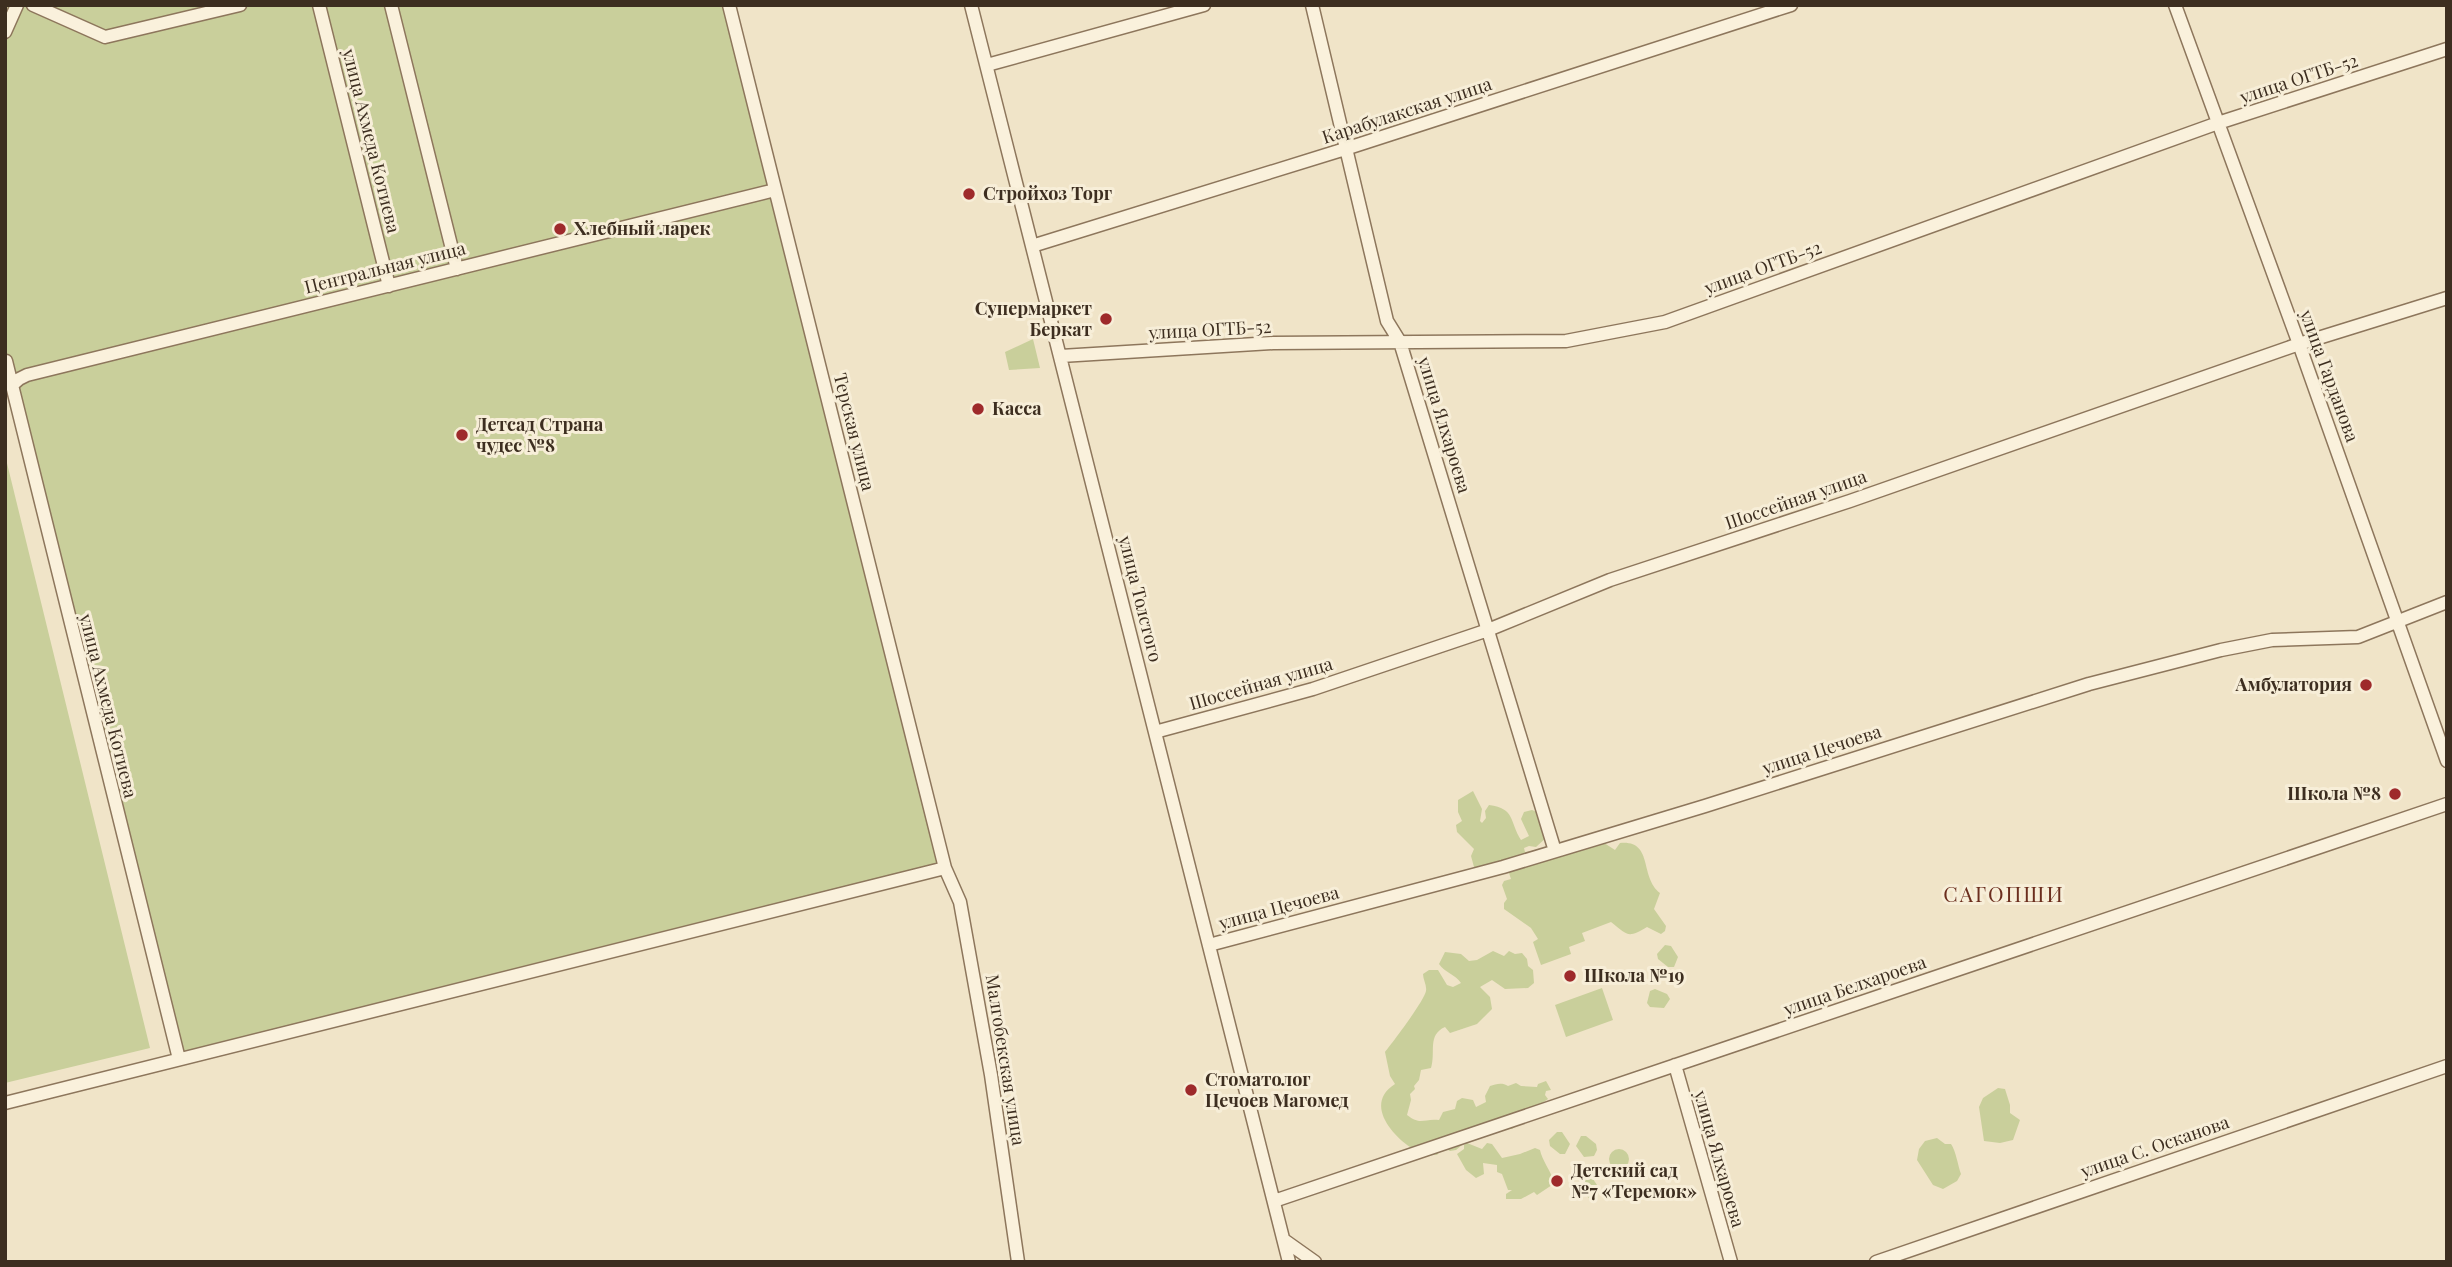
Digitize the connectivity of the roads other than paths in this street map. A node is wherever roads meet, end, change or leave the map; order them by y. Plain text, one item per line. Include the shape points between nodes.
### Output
1 (17, 5) edge
2 (33, 5) edge
3 (240, 5) edge
4 (391, 5) edge
5 (729, 5) edge
6 (971, 5) edge
7 (1203, 5) edge
8 (1312, 5) edge
9 (1791, 5) edge
10 (2175, 5) edge
11 (323, 6) edge
12 (5, 32) edge
13 (2447, 49) edge
14 (987, 65) junction
15 (2218, 124) junction
16 (1345, 149) junction
17 (775, 190) junction
18 (1032, 246) junction
19 (457, 269) junction
20 (388, 286) junction
21 (2447, 298) edge
22 (1401, 342) junction
23 (2299, 344) junction
24 (1061, 356) junction
25 (5, 361) edge
26 (32, 374) junction
27 (12, 386) junction
28 (2447, 602) edge
29 (2398, 623) junction
30 (1488, 630) junction
31 (1155, 732) junction
32 (2447, 761) edge
33 (2447, 804) edge
34 (1555, 852) junction
35 (945, 868) junction
36 (1209, 945) junction
37 (179, 1059) junction
38 (1675, 1065) junction
39 (2447, 1066) edge
40 (5, 1102) edge
41 (1274, 1201) junction
42 (1284, 1240) junction
43 (1018, 1262) edge
44 (1289, 1262) edge
45 (1315, 1262) edge
46 (1731, 1262) edge
47 (1875, 1262) edge

1 - 12 street
2 - 3 street via 105,37
4 - 19 street
5 - 17 street, Терская улица
6 - 14 street, улица Толстого
7 - 14 street
8 - 16 street, улица Ялхароева
9 - 16 street, Карабулакская улица
10 - 15 street, улица Гарданова
11 - 20 street, улица Ахмеда Котиева
13 - 15 street, улица ОГТБ-52
14 - 18 street, улица Толстого
15 - 22 street, улица ОГТБ-52 via 1665,322 1566,341
15 - 23 street, улица Гарданова
16 - 18 street, Карабулакская улица
16 - 22 street, улица Ялхароева via 1387,321
17 - 19 street, Центральная улица
17 - 35 street, Терская улица
18 - 24 street, улица Толстого
19 - 20 street, Центральная улица
20 - 26 street, Центральная улица
21 - 23 street, Шоссейная улица
22 - 24 street, улица ОГТБ-52 via 1273,343
22 - 30 street, улица Ялхароева
23 - 29 street, улица Гарданова
23 - 30 street, Шоссейная улица via 1610,580
24 - 31 street, улица Толстого
25 - 26 street
25 - 27 street, улица Ахмеда Котиева
26 - 27 street, Центральная улица
27 - 37 street, улица Ахмеда Котиева
28 - 29 street, улица Цечоева
29 - 32 street, улица Гарданова
29 - 34 street, улица Цечоева via 2358,637 2272,640 2089,684
30 - 31 street, Шоссейная улица via 1313,689
30 - 34 street, улица Ялхароева
31 - 36 street, улица Толстого
33 - 38 street, улица Белхароева
34 - 36 street, улица Цечоева
35 - 37 street
35 - 43 street, Малгобекская улица via 960,902
36 - 41 street, улица Толстого
37 - 40 street
38 - 41 street, улица Белхароева
38 - 46 street, улица Ялхароева
39 - 47 street, улица С. Осканова
41 - 42 street
41 - 44 street
42 - 44 street
42 - 45 street

